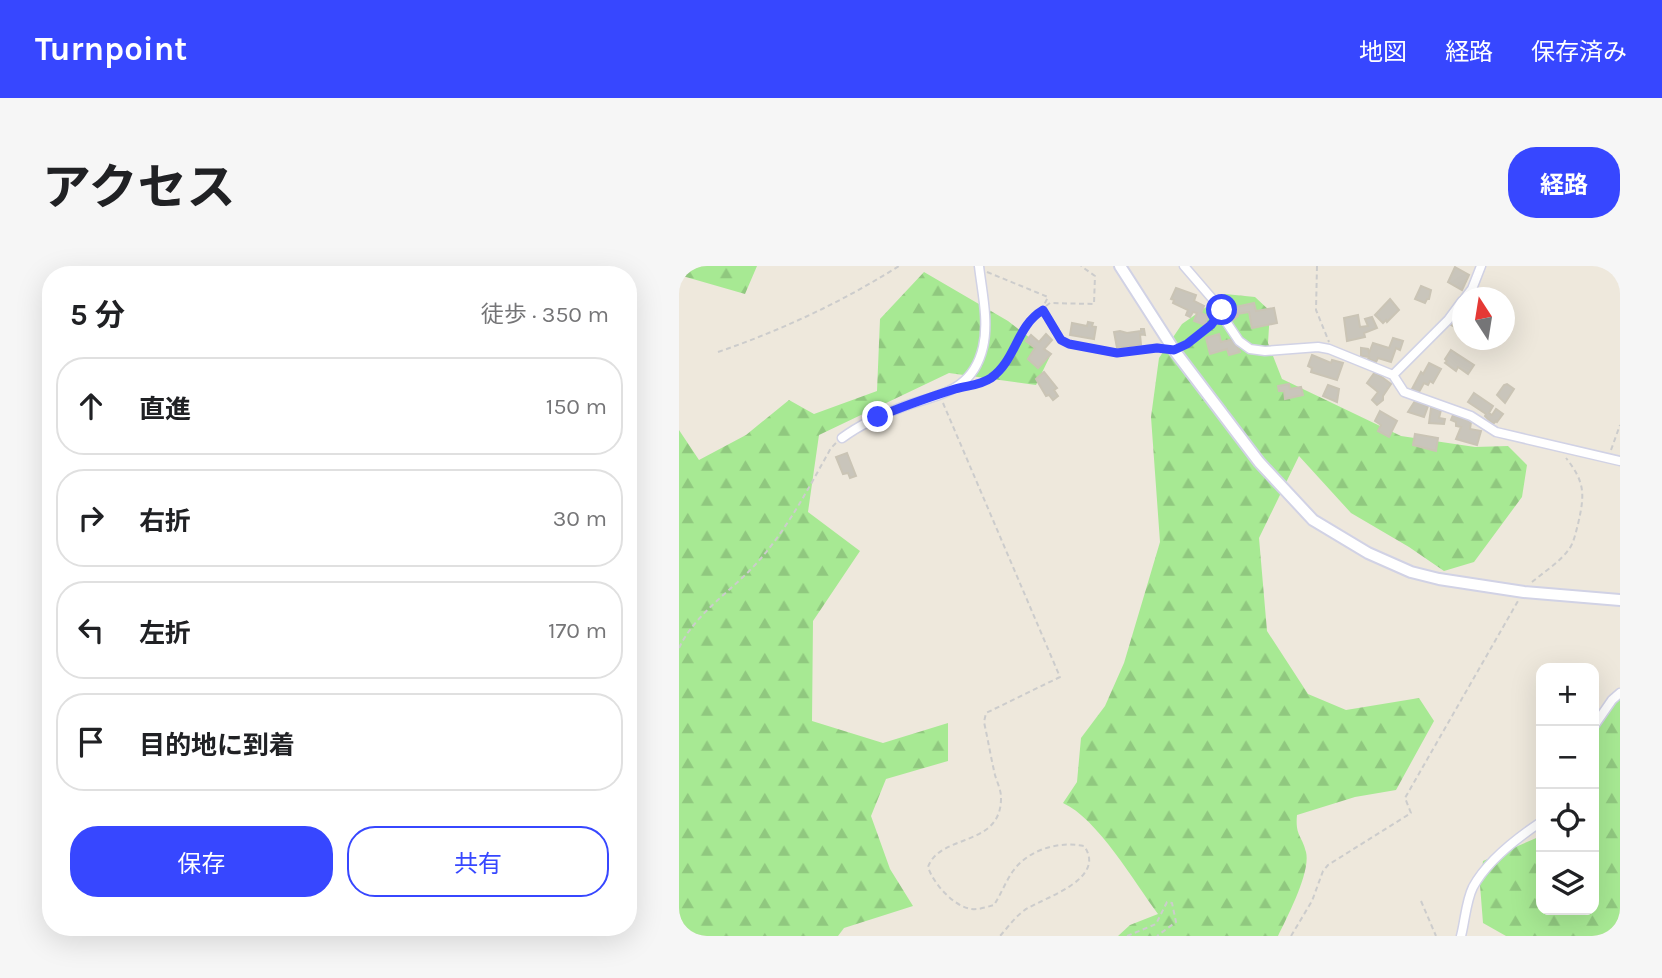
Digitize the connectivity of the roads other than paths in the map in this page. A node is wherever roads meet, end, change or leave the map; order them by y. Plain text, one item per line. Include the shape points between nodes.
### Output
1 (1120, 266) edge
2 (1184, 266) edge
3 (1481, 266) edge
4 (979, 267) edge
5 (1473, 287) edge
6 (1043, 310) road end
7 (1222, 310) junction
8 (1452, 315) edge
9 (1174, 350) junction
10 (1393, 375) junction
11 (842, 438) road end
12 (1620, 461) edge
13 (1620, 600) edge
14 (1620, 692) edge
15 (1599, 719) edge
16 (1536, 825) edge
17 (1461, 936) edge

1 - 9 street
2 - 7 street
3 - 5 street
4 - 11 street via 985,313 983,348 977,363 955,389 878,417
6 - 9 lane via 1061,340 1069,344 1117,353
7 - 9 lane via 1211,325
7 - 10 street via 1239,341 1251,349 1329,349
8 - 10 street
9 - 13 street via 1259,462 1313,520 1368,553 1439,579
10 - 12 street via 1404,392 1471,416 1496,432
14 - 15 street
16 - 17 street via 1488,867 1473,888

